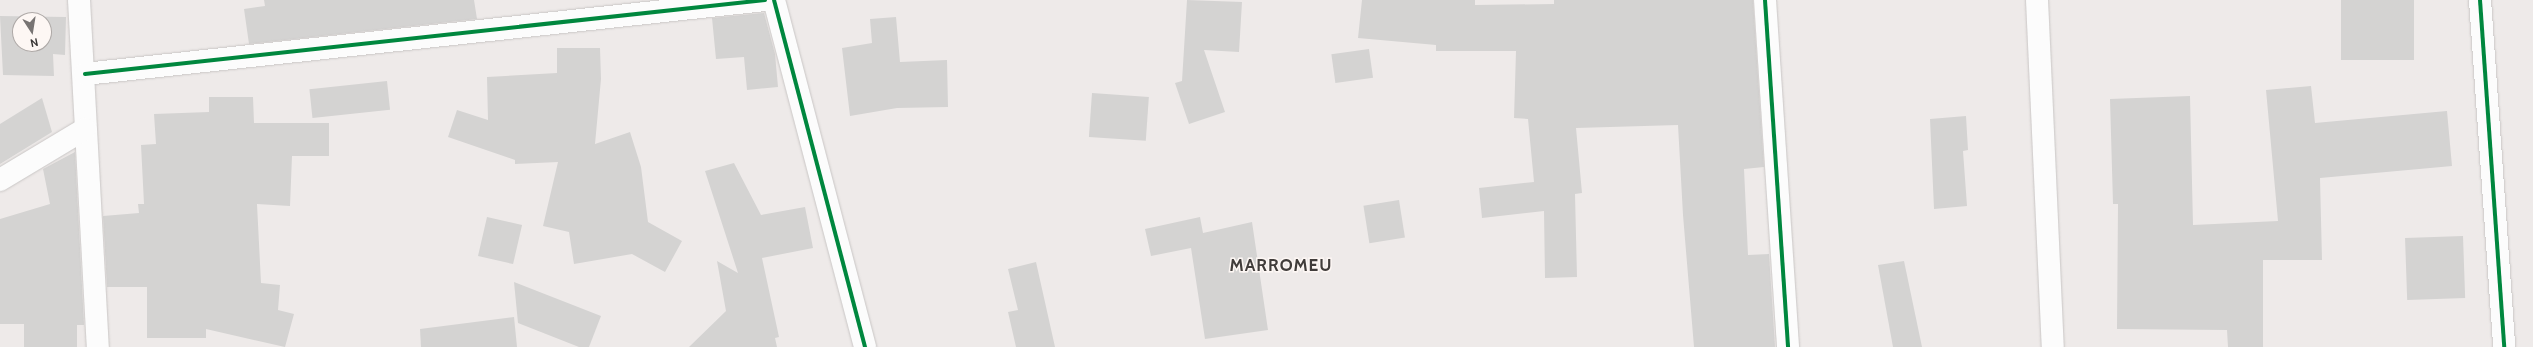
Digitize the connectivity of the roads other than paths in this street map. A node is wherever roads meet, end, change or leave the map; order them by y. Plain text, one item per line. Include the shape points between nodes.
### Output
1 (79, 0) edge
2 (765, 0) edge
3 (774, 0) edge
4 (1765, 0) edge
5 (2037, 0) edge
6 (2480, 0) edge
7 (85, 74) junction
8 (85, 129) junction
9 (0, 180) edge
10 (98, 347) edge
11 (865, 347) edge
12 (1788, 347) edge
13 (2053, 347) edge
14 (2504, 347) edge

1 - 7 street
2 - 7 street
3 - 11 street
4 - 12 street
5 - 13 street
6 - 14 street
7 - 8 street
8 - 9 street
8 - 10 street

